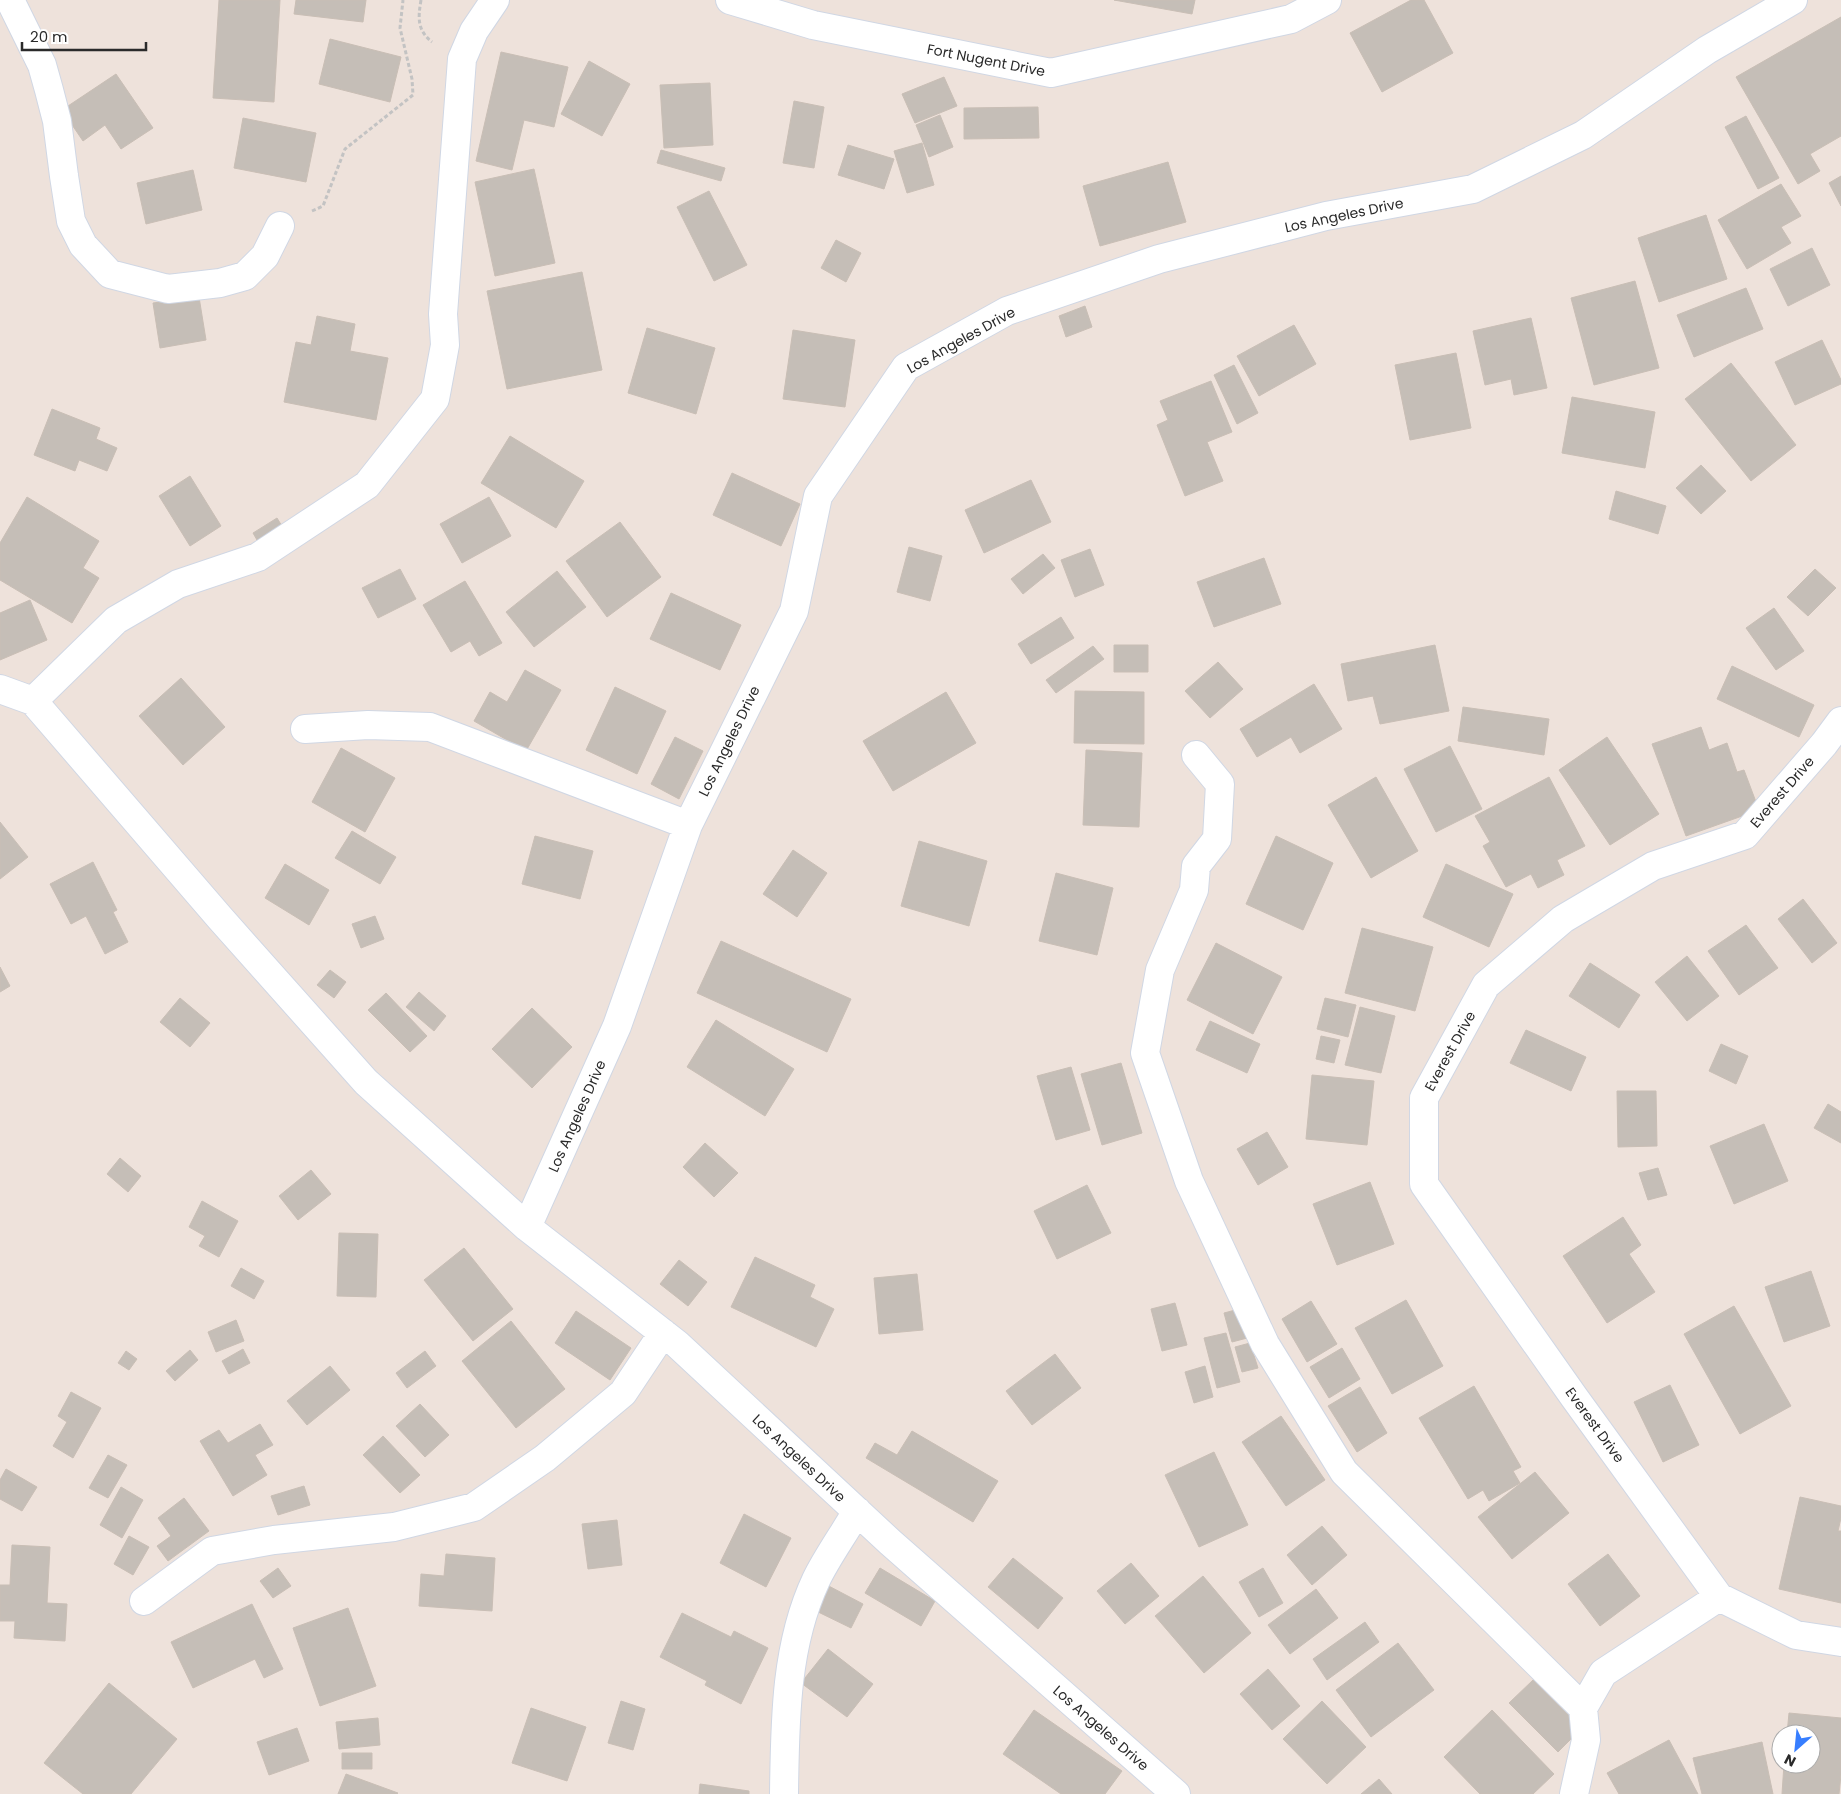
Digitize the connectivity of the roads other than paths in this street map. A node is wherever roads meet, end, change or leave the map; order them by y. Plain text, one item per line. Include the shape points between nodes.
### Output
1 (10, 0) edge
2 (495, 0) edge
3 (730, 0) edge
4 (1327, 0) edge
5 (1793, 0) edge
6 (280, 226) road end
7 (0, 689) edge
8 (33, 701) junction
9 (1841, 721) edge
10 (305, 729) dead end
11 (1196, 755) dead end
12 (688, 825) junction
13 (527, 1227) junction
14 (663, 1333) junction
15 (857, 1511) junction
16 (1719, 1597) junction
17 (144, 1601) dead end
18 (1841, 1642) edge
19 (1583, 1708) junction
20 (784, 1794) edge
21 (1176, 1794) edge
22 (1574, 1794) edge

1 - 6 street via 42,65 49,90 57,121 71,221 83,245 110,274 168,290 245,276 265,256
2 - 8 street via 474,31 462,59 444,314 445,345 436,399 367,485 258,557 178,584 116,620
3 - 4 street, Fort Nugent Drive via 813,25 1051,73 1291,19
5 - 12 street, Los Angeles Drive via 1707,50 1584,135 1473,190 1326,216 1160,258 1007,311 906,367 818,496 794,611
7 - 8 street
8 - 13 street via 366,1082
9 - 16 street, Everest Drive via 1745,835 1653,866 1563,919 1486,985 1424,1098 1424,1184
10 - 12 street via 368,725 430,727
11 - 19 street via 1220,784 1217,839 1196,866 1194,890 1160,970 1145,1054 1190,1181 1266,1344 1344,1472
12 - 13 street, Los Angeles Drive via 617,1026
13 - 14 street, Los Angeles Drive
14 - 15 street, Los Angeles Drive
14 - 17 street via 623,1393 545,1458 474,1507 394,1527 274,1540 212,1551
15 - 20 street via 816,1580 800,1623 790,1668
15 - 21 street, Los Angeles Drive
16 - 18 street via 1796,1635
16 - 19 street via 1603,1673
19 - 22 street via 1586,1740

